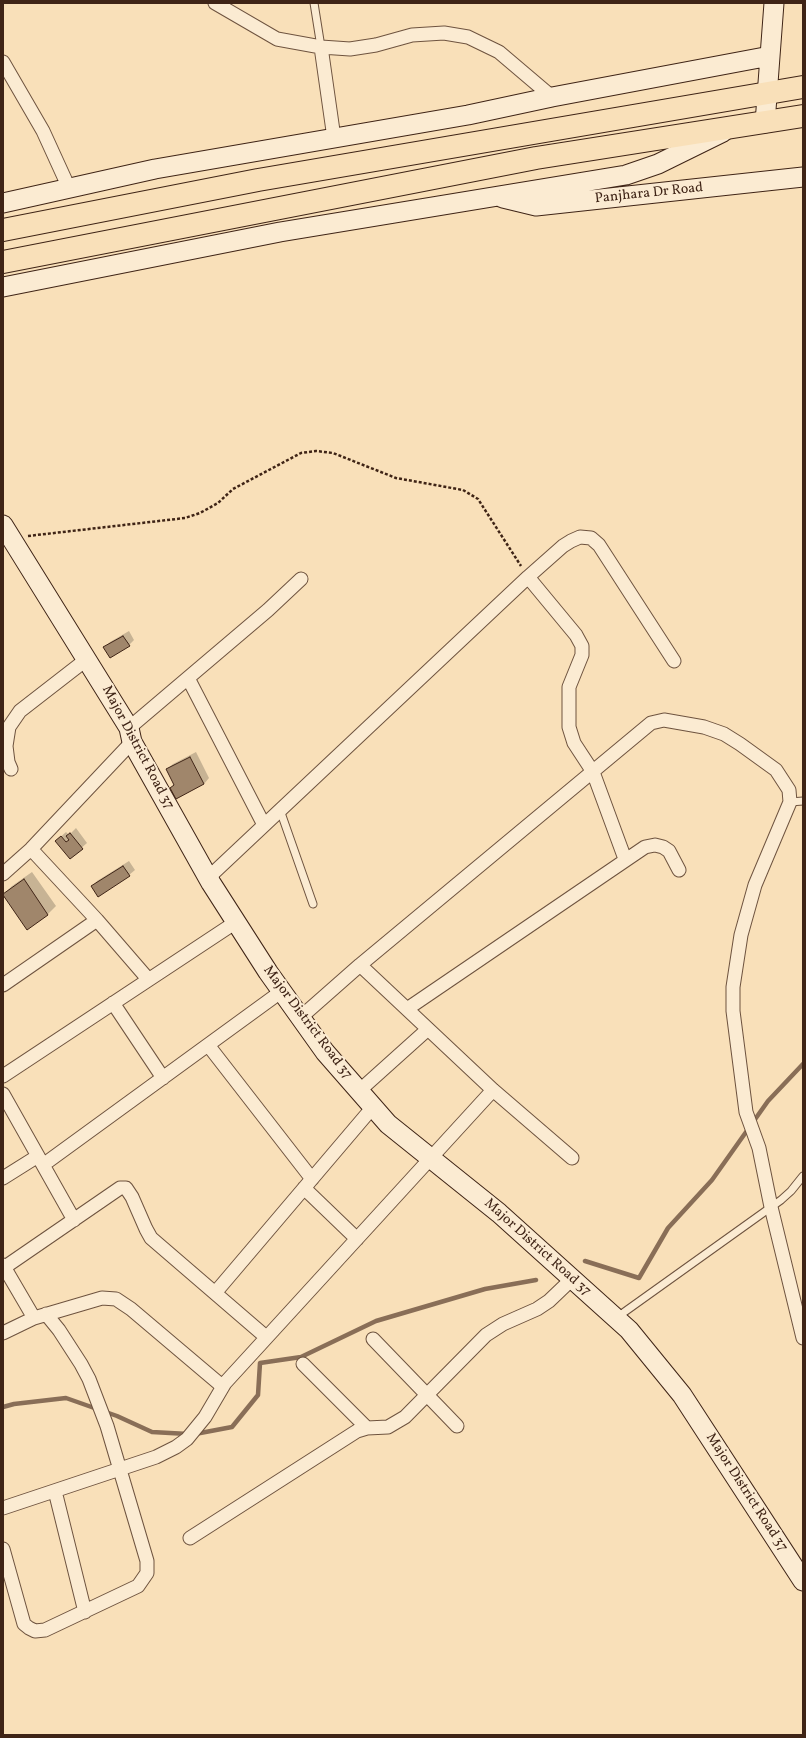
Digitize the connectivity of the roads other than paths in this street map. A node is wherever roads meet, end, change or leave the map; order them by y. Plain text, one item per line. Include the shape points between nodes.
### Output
1 (214, 3) edge
2 (314, 3) edge
3 (774, 3) edge
4 (321, 47) junction
5 (770, 56) junction
6 (3, 62) edge
7 (803, 86) edge
8 (767, 92) junction
9 (552, 97) junction
10 (803, 116) edge
11 (765, 123) junction
12 (731, 128) junction
13 (334, 138) junction
14 (803, 177) edge
15 (69, 188) junction
16 (496, 196) junction
17 (3, 203) edge
18 (3, 230) edge
19 (3, 262) edge
20 (3, 287) edge
21 (8, 531) edge
22 (528, 576) junction
23 (301, 579) dead end
24 (87, 659) junction
25 (674, 661) dead end
26 (188, 678) junction
27 (131, 735) junction
28 (11, 769) dead end
29 (593, 772) junction
30 (803, 801) edge
31 (790, 802) junction
32 (280, 810) junction
33 (264, 825) junction
34 (31, 849) junction
35 (625, 859) junction
36 (679, 870) dead end
37 (3, 874) edge
38 (208, 878) junction
39 (313, 904) dead end
40 (97, 920) junction
41 (236, 922) junction
42 (360, 965) junction
43 (148, 979) junction
44 (3, 985) edge
45 (282, 991) junction
46 (113, 1003) junction
47 (407, 1009) junction
48 (300, 1017) junction
49 (428, 1029) junction
50 (208, 1045) junction
51 (3, 1076) edge
52 (162, 1078) junction
53 (493, 1090) junction
54 (359, 1091) junction
55 (3, 1094) edge
56 (373, 1107) junction
57 (430, 1158) junction
58 (572, 1158) dead end
59 (41, 1160) junction
60 (803, 1176) edge
61 (3, 1178) edge
62 (308, 1184) junction
63 (771, 1207) junction
64 (74, 1220) junction
65 (357, 1239) junction
66 (4, 1266) edge
67 (572, 1279) junction
68 (215, 1293) junction
69 (40, 1316) junction
70 (616, 1318) junction
71 (3, 1333) edge
72 (266, 1337) junction
73 (803, 1338) edge
74 (373, 1339) dead end
75 (303, 1364) dead end
76 (222, 1386) junction
77 (427, 1395) junction
78 (457, 1426) dead end
79 (368, 1428) junction
80 (120, 1469) junction
81 (55, 1491) junction
82 (3, 1508) edge
83 (190, 1538) dead end
84 (3, 1549) edge
85 (803, 1581) edge
86 (85, 1612) junction

1 - 4 street via 277,39
2 - 4 lane
3 - 5 street
4 - 9 street via 350,49 412,35 444,33 468,37 499,52
4 - 13 street
5 - 8 street
5 - 9 street
6 - 15 street via 42,131
7 - 8 highway
8 - 11 street
8 - 18 highway via 258,180
9 - 13 street
10 - 11 highway
11 - 12 highway
12 - 16 street via 658,164 626,175
12 - 19 highway via 536,158
13 - 15 street via 155,169
14 - 16 street, Panjhara Dr Road via 536,206
15 - 17 street
16 - 20 street via 280,232
21 - 24 street, Major District Road 37
22 - 25 street via 563,546 580,537 591,538 599,545
22 - 29 street via 582,646 582,655 569,687 569,727 574,743
22 - 32 street
23 - 26 street
24 - 27 street, Major District Road 37
24 - 28 street via 20,711 10,727 6,746
26 - 27 street
26 - 33 street
27 - 34 street
27 - 38 street, Major District Road 37
29 - 31 street via 651,724 664,720 704,727 724,734 740,744 776,770 789,790
29 - 35 street
29 - 42 street
30 - 31 lane
31 - 63 street via 755,885 741,935 732,987 743,1102 760,1148
32 - 33 street
32 - 39 lane
33 - 38 street
34 - 37 street
34 - 40 street
35 - 36 street via 645,847 654,845 669,850
35 - 47 street
38 - 41 street, Major District Road 37
40 - 43 street
40 - 44 street
41 - 43 street
41 - 45 street, Major District Road 37
42 - 47 street
42 - 48 street
43 - 46 street
45 - 48 street, Major District Road 37
45 - 50 street
46 - 51 street
46 - 52 street
47 - 49 street
48 - 54 street, Major District Road 37 via 325,1052
49 - 53 street
49 - 54 street
50 - 52 street
50 - 62 street
52 - 59 street
53 - 57 street
53 - 58 street
54 - 56 street, Major District Road 37
55 - 59 street
56 - 57 street, Major District Road 37 via 388,1124
56 - 62 street
57 - 65 street
57 - 67 street, Major District Road 37 via 499,1213
59 - 61 street
59 - 64 street
60 - 63 lane via 791,1191
62 - 65 street
62 - 68 street
63 - 70 lane
63 - 73 street
64 - 66 street
64 - 68 street via 120,1188 126,1188 148,1234
65 - 72 street
66 - 69 street
67 - 70 street, Major District Road 37
67 - 77 street via 537,1309 503,1324 486,1335
68 - 72 street
69 - 71 street
69 - 76 street via 102,1298 116,1299
69 - 80 street via 59,1330 89,1380
70 - 85 street, Major District Road 37 via 629,1330 682,1395
72 - 76 street
74 - 77 street
75 - 79 street
76 - 80 street via 205,1417 187,1439 156,1457
77 - 78 street
77 - 79 street via 405,1418 388,1427
79 - 83 street via 357,1431
80 - 81 street
80 - 86 street via 147,1562 147,1573 138,1586
81 - 82 street
81 - 86 street
84 - 86 street via 24,1624 29,1628 35,1631 45,1630

